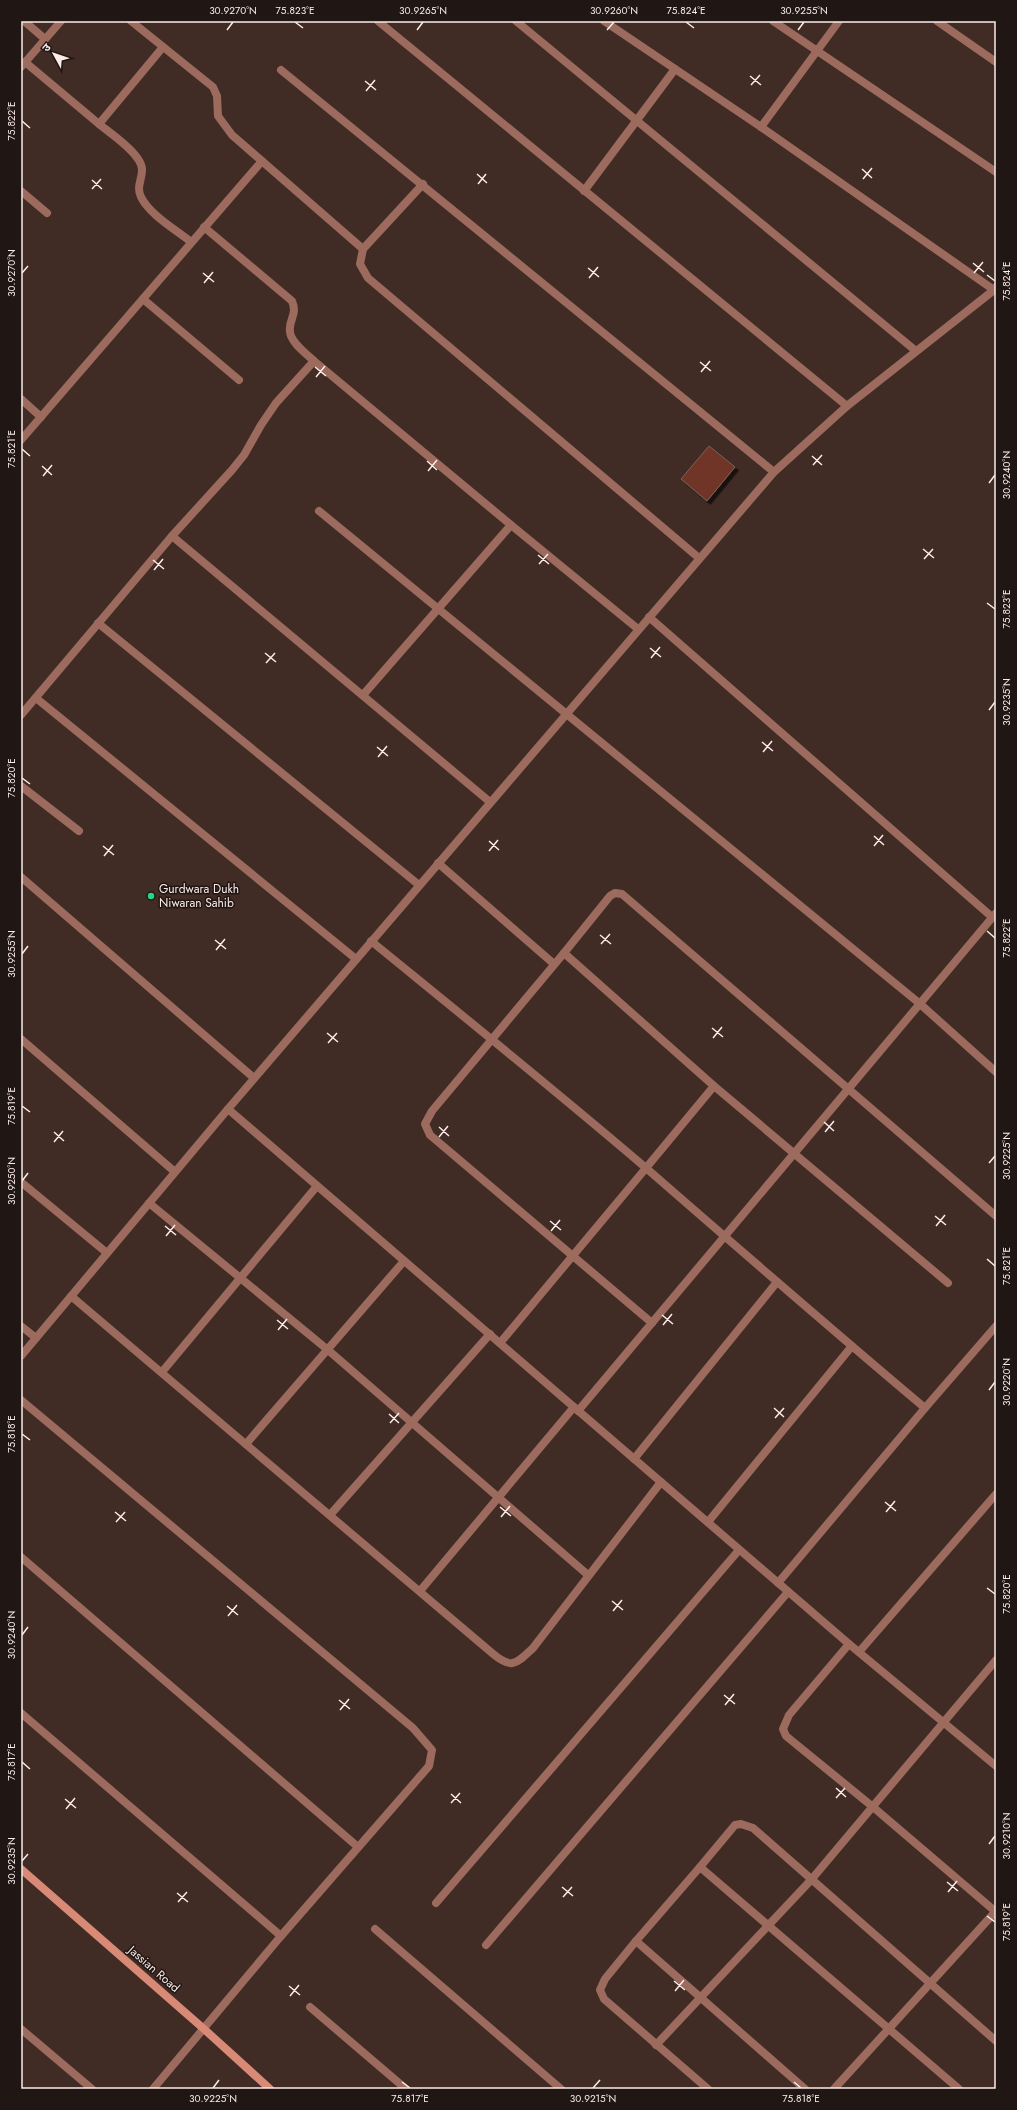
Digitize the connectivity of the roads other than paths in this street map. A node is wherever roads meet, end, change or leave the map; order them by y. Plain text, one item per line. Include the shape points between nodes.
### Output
1 (24, 21) edge
2 (61, 21) edge
3 (131, 21) edge
4 (378, 21) edge
5 (516, 21) edge
6 (604, 21) edge
7 (773, 21) edge
8 (839, 21) edge
9 (936, 21) edge
10 (45, 39) junction
11 (164, 47) junction
12 (817, 50) junction
13 (996, 62) edge
14 (23, 65) edge
15 (675, 69) junction
16 (281, 70) dead end
17 (637, 120) junction
18 (99, 124) junction
19 (761, 127) junction
20 (262, 161) junction
21 (996, 172) edge
22 (423, 184) junction
23 (584, 190) junction
24 (21, 191) edge
25 (48, 213) dead end
26 (204, 227) junction
27 (191, 242) junction
28 (362, 249) junction
29 (995, 289) edge
30 (143, 299) junction
31 (916, 351) junction
32 (314, 361) junction
33 (239, 380) dead end
34 (21, 399) edge
35 (846, 406) junction
36 (41, 417) junction
37 (21, 440) edge
38 (774, 472) junction
39 (319, 511) dead end
40 (510, 525) junction
41 (172, 536) junction
42 (699, 558) junction
43 (438, 608) junction
44 (649, 617) junction
45 (98, 623) junction
46 (638, 629) junction
47 (363, 695) junction
48 (36, 698) junction
49 (566, 713) junction
50 (21, 715) edge
51 (21, 786) edge
52 (490, 802) junction
53 (79, 831) dead end
54 (438, 863) junction
55 (21, 877) edge
56 (419, 885) junction
57 (994, 915) edge
58 (371, 941) junction
59 (564, 953) junction
60 (356, 959) junction
61 (554, 964) junction
62 (919, 1003) junction
63 (21, 1039) edge
64 (492, 1039) junction
65 (996, 1072) edge
66 (254, 1078) junction
67 (714, 1086) junction
68 (848, 1089) junction
69 (228, 1109) junction
70 (794, 1153) junction
71 (646, 1168) junction
72 (175, 1172) junction
73 (21, 1182) edge
74 (317, 1186) junction
75 (149, 1203) junction
76 (996, 1216) edge
77 (724, 1237) junction
78 (107, 1253) junction
79 (573, 1256) junction
80 (404, 1261) junction
81 (240, 1280) junction
82 (777, 1282) junction
83 (948, 1283) dead end
84 (71, 1296) junction
85 (652, 1323) junction
86 (21, 1326) edge
87 (996, 1326) edge
88 (490, 1334) junction
89 (36, 1338) junction
90 (500, 1344) junction
91 (852, 1346) junction
92 (328, 1350) junction
93 (21, 1356) edge
94 (162, 1372) junction
95 (21, 1400) edge
96 (925, 1408) junction
97 (576, 1409) junction
98 (412, 1422) junction
99 (246, 1444) junction
100 (634, 1459) junction
101 (661, 1482) junction
102 (996, 1494) edge
103 (499, 1497) junction
104 (330, 1515) junction
105 (708, 1522) junction
106 (740, 1550) junction
107 (21, 1557) edge
108 (588, 1575) junction
109 (778, 1583) junction
110 (420, 1591) junction
111 (788, 1592) junction
112 (849, 1644) junction
113 (859, 1652) junction
114 (996, 1660) edge
115 (21, 1713) edge
116 (944, 1722) junction
117 (996, 1766) edge
118 (873, 1807) junction
119 (358, 1847) junction
120 (700, 1867) junction
121 (21, 1869) edge
122 (812, 1880) junction
123 (436, 1903) dead end
124 (996, 1911) edge
125 (769, 1925) junction
126 (375, 1928) dead end
127 (281, 1936) junction
128 (636, 1941) junction
129 (486, 1945) dead end
130 (930, 1984) junction
131 (701, 1997) junction
132 (310, 2007) dead end
133 (21, 2028) edge
134 (204, 2028) junction
135 (889, 2029) junction
136 (996, 2041) edge
137 (656, 2045) junction
138 (92, 2089) edge
139 (152, 2089) edge
140 (270, 2089) edge
141 (406, 2089) edge
142 (561, 2089) edge
143 (708, 2089) edge
144 (805, 2089) edge
145 (834, 2089) edge
146 (959, 2089) edge

1 - 10 street
2 - 10 street
3 - 11 street
4 - 23 street
5 - 17 street
6 - 15 street
7 - 12 street
8 - 12 street
9 - 13 street
10 - 14 street
11 - 18 street
11 - 20 street via 213,88 217,96 219,120
12 - 19 street
12 - 21 street
14 - 18 street
15 - 17 street
15 - 19 street
16 - 22 street
17 - 23 street
17 - 31 street
18 - 27 street via 141,163 138,188 144,202
19 - 29 street
20 - 26 street
20 - 28 street
22 - 28 street
22 - 38 street
23 - 35 street
24 - 25 street
26 - 27 street
26 - 32 street via 292,302 295,312 290,333 293,340
27 - 30 street
28 - 42 street via 360,264 368,278
29 - 31 street
30 - 33 street
30 - 36 street
31 - 35 street
32 - 40 street
32 - 41 street via 276,403 232,470
34 - 36 street
35 - 38 street
36 - 37 street
38 - 42 street
39 - 43 street
40 - 43 street
40 - 46 street
41 - 45 street
41 - 47 street
42 - 44 street
43 - 47 street
43 - 49 street
44 - 46 street
44 - 57 street
45 - 48 street
45 - 56 street
46 - 49 street
47 - 52 street
48 - 50 street
48 - 60 street
49 - 52 street
49 - 62 street
51 - 53 street
52 - 54 street
54 - 56 street
54 - 61 street
55 - 66 street
56 - 58 street
57 - 62 street
58 - 60 street
58 - 64 street
59 - 61 street
59 - 67 street
59 - 68 street via 610,896 615,893 622,894
60 - 66 street
61 - 64 street
62 - 65 street
62 - 68 street
63 - 72 street
64 - 71 street
64 - 79 street via 432,1110 425,1124 426,1130
66 - 69 street
67 - 70 street
67 - 71 street
68 - 70 street
68 - 76 street
69 - 72 street
69 - 74 street
70 - 77 street
70 - 83 street
71 - 77 street
71 - 79 street
72 - 75 street
73 - 78 street
74 - 80 street
74 - 81 street
75 - 78 street
75 - 81 street
77 - 82 street
77 - 85 street
78 - 84 street
79 - 85 street
79 - 90 street
80 - 88 street
80 - 92 street
81 - 92 street
81 - 94 street
82 - 91 street
82 - 100 street
84 - 89 street
84 - 94 street
85 - 97 street
86 - 89 street
87 - 96 street
88 - 90 street
88 - 98 street
89 - 93 street
90 - 97 street
91 - 96 street
91 - 105 street
92 - 98 street
92 - 99 street
94 - 99 street
95 - 119 street via 423,1738 432,1750 429,1766
96 - 109 street
97 - 100 street
97 - 103 street
98 - 103 street
98 - 104 street
99 - 104 street
100 - 101 street
101 - 105 street
101 - 108 street
102 - 113 street
103 - 108 street
103 - 110 street
104 - 110 street
105 - 106 street
106 - 109 street
106 - 123 street
107 - 119 street
108 - 110 street via 534,1648 515,1664 498,1659
109 - 111 street
111 - 112 street
111 - 129 street
112 - 113 street
112 - 118 street via 789,1715 783,1729 786,1736
113 - 116 street
114 - 116 street
115 - 127 street
116 - 117 street
116 - 118 street
118 - 122 street
118 - 124 street
119 - 127 street
120 - 122 street via 735,1825 741,1824 754,1828
120 - 125 street
120 - 128 street
121 - 134 street, Jassian Road
122 - 125 street
122 - 130 street
124 - 130 street
125 - 131 street
125 - 135 street
126 - 142 street
127 - 134 street
128 - 131 street
128 - 137 street via 605,1979 600,1990 604,1999
130 - 135 street
130 - 136 street
131 - 137 street
131 - 144 street
132 - 141 street
133 - 138 street
134 - 139 street
134 - 140 street, Jassian Road
135 - 145 street
135 - 146 street
137 - 143 street

